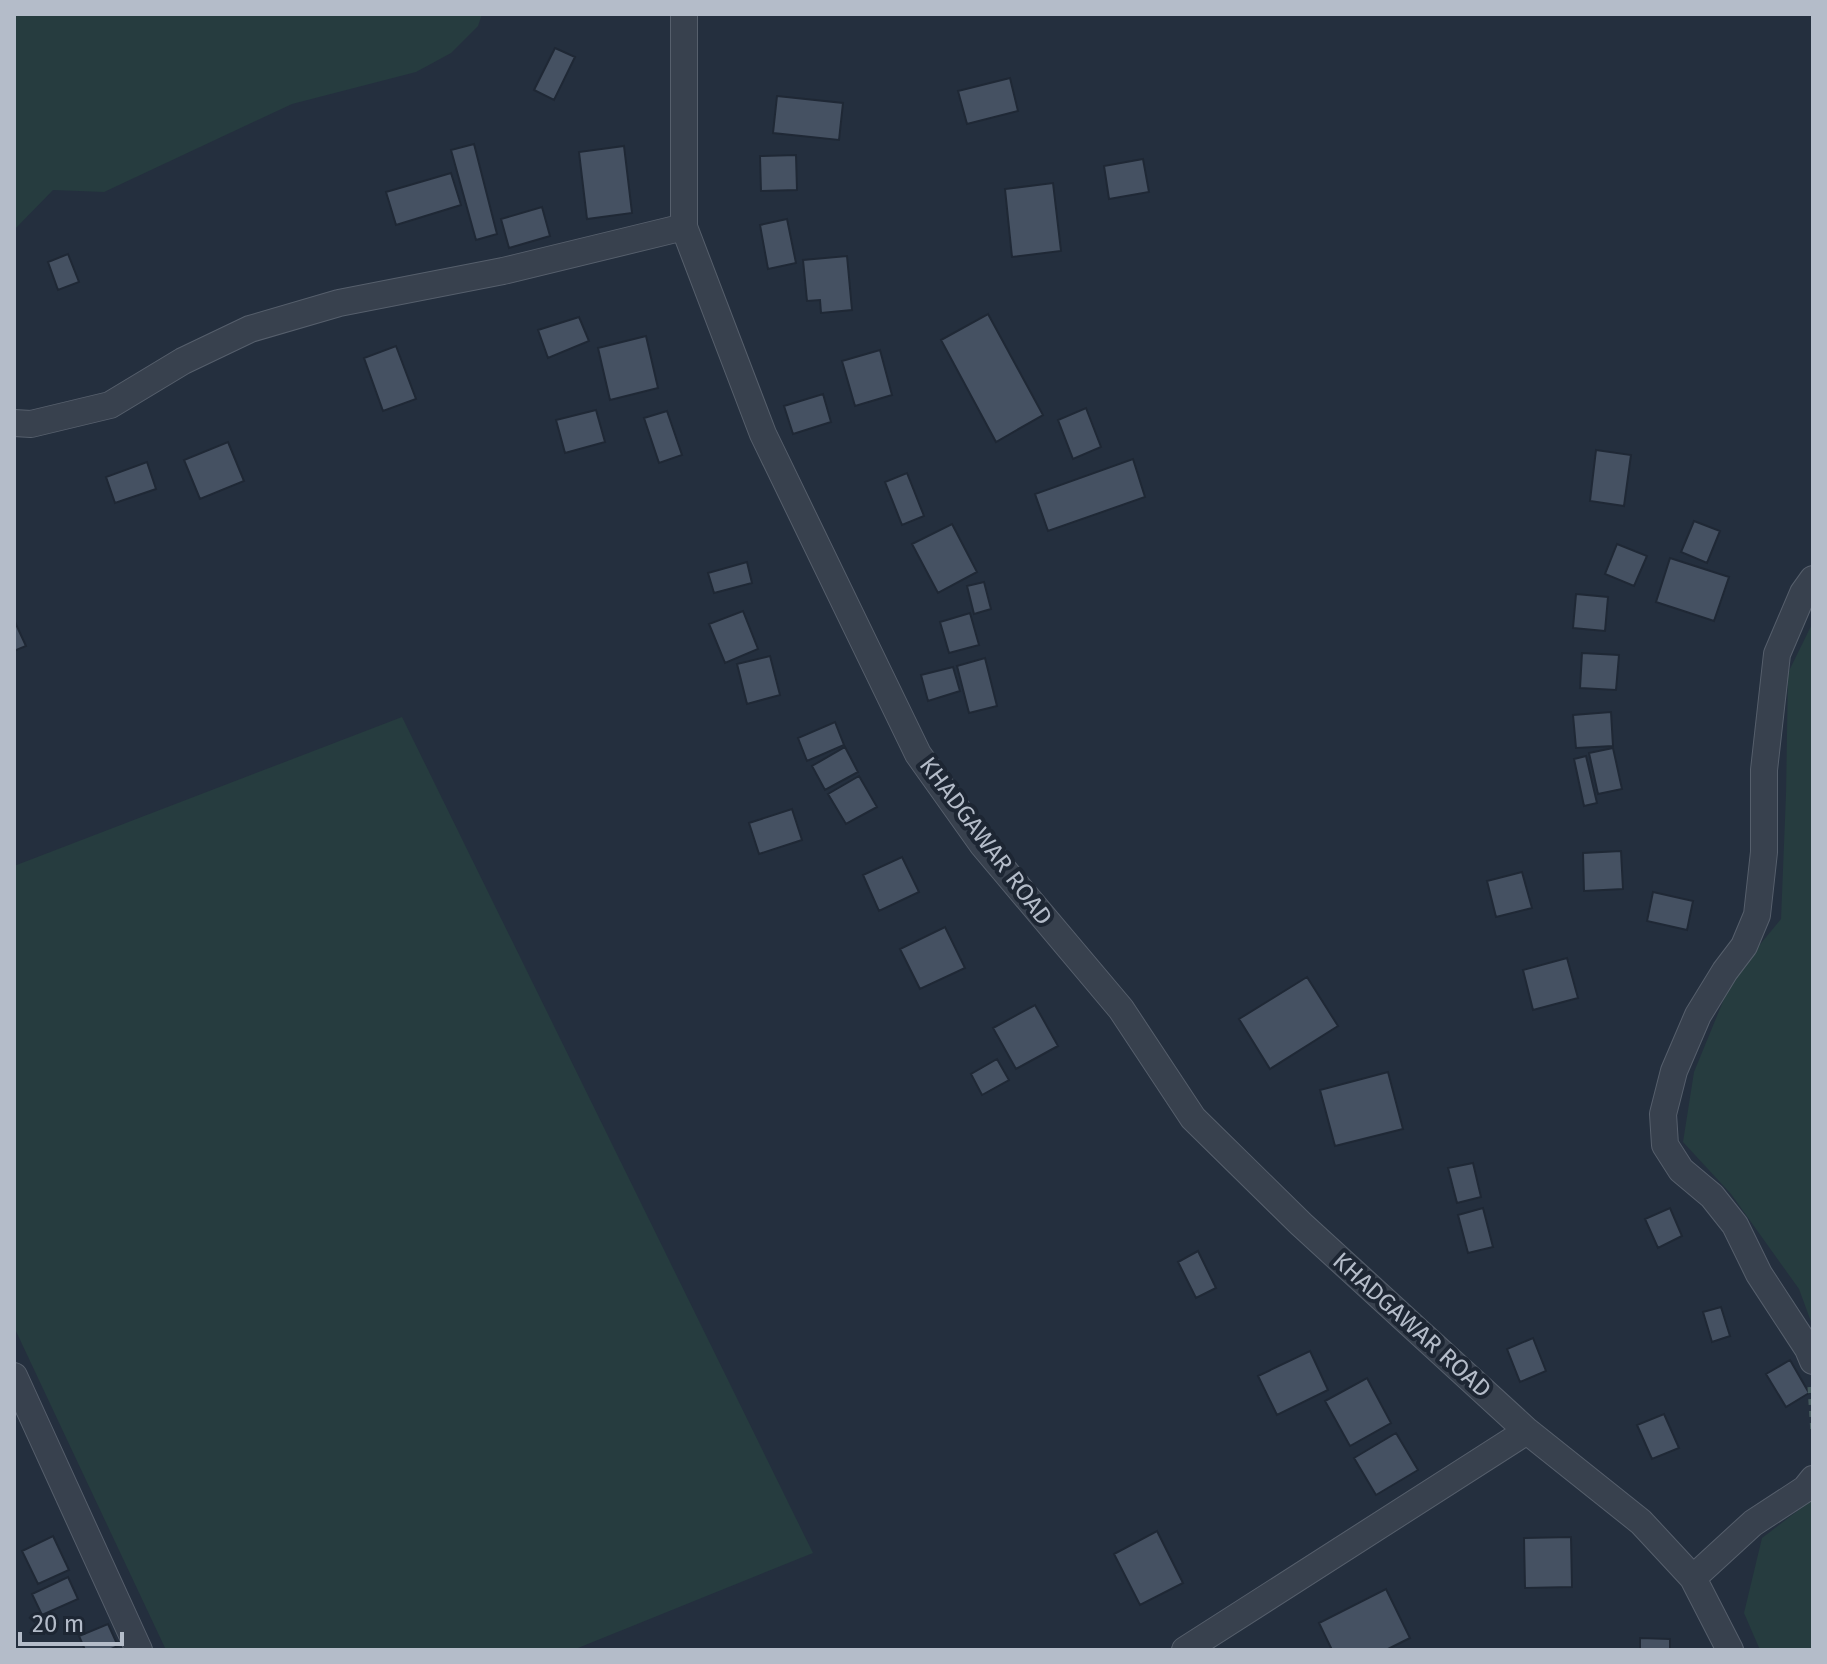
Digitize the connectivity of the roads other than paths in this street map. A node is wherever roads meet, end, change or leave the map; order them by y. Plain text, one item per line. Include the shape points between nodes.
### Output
1 (684, 14) edge
2 (684, 227) junction
3 (14, 423) edge
4 (1813, 579) edge
5 (1813, 1361) edge
6 (14, 1376) edge
7 (1527, 1431) junction
8 (1813, 1479) edge
9 (1693, 1578) junction
10 (139, 1650) edge
11 (1185, 1650) edge
12 (1730, 1650) edge

1 - 2 street, KHADGAWAR ROAD
2 - 3 street via 503,271 339,303 250,329 110,405 31,424
2 - 7 street, KHADGAWAR ROAD via 763,434 918,754 982,844 1121,1009 1193,1118
4 - 5 street via 1777,654 1764,770 1757,915 1744,946 1698,1015 1663,1114 1665,1145 1681,1170 1735,1225
6 - 10 street
7 - 9 street, KHADGAWAR ROAD via 1641,1522
7 - 11 street
8 - 9 street via 1753,1523
9 - 12 street, KHADGAWAR ROAD

